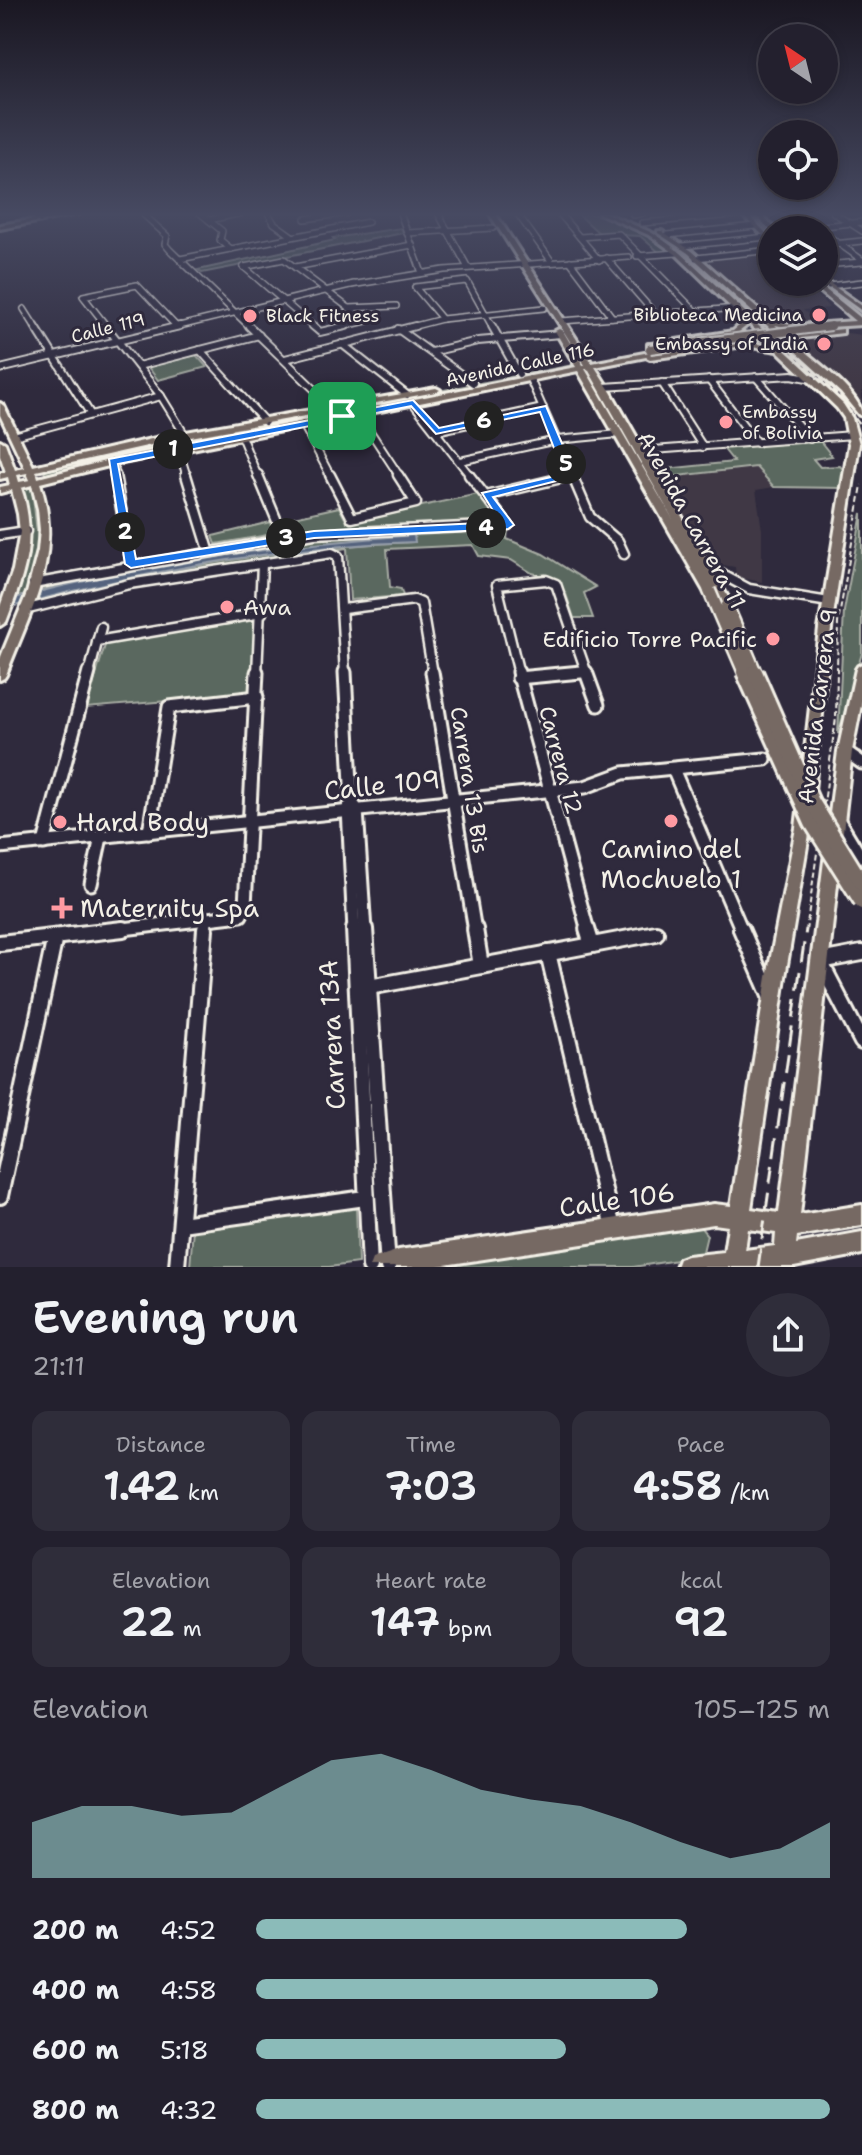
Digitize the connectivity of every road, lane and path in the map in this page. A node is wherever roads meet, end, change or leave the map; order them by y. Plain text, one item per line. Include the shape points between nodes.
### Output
1 (194, 272) edge
2 (250, 272) edge
3 (302, 272) edge
4 (430, 272) edge
5 (524, 272) edge
6 (526, 272) edge
7 (578, 272) edge
8 (615, 272) edge
9 (657, 272) edge
10 (698, 272) edge
11 (712, 272) edge
12 (422, 273) joint
13 (862, 282) edge
14 (838, 283) edge
15 (326, 291) junction
16 (838, 291) edge
17 (828, 296) edge
18 (283, 301) junction
19 (396, 306) dead end
20 (840, 307) junction
21 (349, 308) junction
22 (544, 308) junction
23 (738, 308) junction
24 (24, 309) dead end
25 (862, 309) edge
26 (695, 311) junction
27 (235, 312) junction
28 (485, 313) junction
29 (655, 314) junction
30 (746, 315) junction
31 (612, 317) junction
32 (442, 319) junction
33 (561, 321) junction
34 (766, 321) junction
35 (176, 326) junction
36 (839, 326) junction
37 (862, 326) edge
38 (398, 329) junction
39 (561, 334) junction
40 (259, 335) junction
41 (499, 339) junction
42 (118, 340) junction
43 (342, 344) junction
44 (798, 349) junction
45 (200, 350) junction
46 (431, 352) junction
47 (784, 352) junction
48 (54, 356) junction
49 (285, 359) junction
50 (614, 359) junction
51 (585, 365) junction
52 (138, 366) junction
53 (0, 369) edge
54 (804, 370) junction
55 (519, 374) junction
56 (792, 375) junction
57 (756, 377) junction
58 (530, 379) junction
59 (813, 379) junction
60 (709, 380) junction
61 (473, 383) junction
62 (662, 383) junction
63 (604, 387) junction
64 (161, 396) junction
65 (410, 399) junction
66 (0, 406) edge
67 (543, 408) junction
68 (339, 412) junction
69 (358, 413) junction
70 (862, 413) edge
71 (91, 415) junction
72 (265, 422) junction
73 (303, 424) junction
74 (436, 431) junction
75 (619, 434) junction
76 (185, 435) junction
77 (853, 435) junction
78 (14, 436) junction
79 (241, 436) junction
80 (810, 439) junction
81 (557, 440) junction
82 (0, 443) edge
83 (757, 443) junction
84 (703, 447) junction
85 (178, 448) junction
86 (640, 451) junction
87 (460, 461) junction
88 (113, 462) junction
89 (12, 474) junction
90 (0, 476) edge
91 (32, 476) junction
92 (570, 476) junction
93 (17, 486) junction
94 (0, 490) edge
95 (486, 496) junction
96 (26, 531) junction
97 (0, 535) edge
98 (284, 538) junction
99 (209, 550) junction
100 (687, 552) junction
101 (624, 554) dead end
102 (704, 563) junction
103 (131, 564) junction
104 (262, 564) junction
105 (33, 586) junction
106 (749, 589) junction
107 (829, 602) junction
108 (726, 604) junction
109 (25, 607) junction
110 (343, 609) junction
111 (262, 613) junction
112 (2, 617) edge
113 (101, 627) dead end
114 (97, 641) junction
115 (862, 669) edge
116 (586, 671) junction
117 (0, 675) edge
118 (518, 678) junction
119 (257, 697) junction
120 (598, 705) dead end
121 (845, 751) junction
122 (765, 759) dead end
123 (862, 763) edge
124 (673, 769) junction
125 (548, 791) junction
126 (453, 800) junction
127 (352, 808) junction
128 (251, 820) junction
129 (838, 820) junction
130 (803, 828) junction
131 (149, 832) junction
132 (101, 837) junction
133 (44, 843) junction
134 (0, 847) edge
135 (862, 859) edge
136 (832, 862) junction
137 (862, 883) edge
138 (91, 884) dead end
139 (862, 902) edge
140 (862, 912) edge
141 (206, 922) junction
142 (656, 933) dead end
143 (55, 937) junction
144 (0, 943) edge
145 (592, 945) junction
146 (548, 953) junction
147 (862, 953) edge
148 (820, 961) junction
149 (481, 966) junction
150 (362, 988) junction
151 (772, 1001) junction
152 (862, 1042) edge
153 (0, 1196) edge
154 (365, 1198) junction
155 (862, 1215) edge
156 (741, 1216) junction
157 (181, 1224) junction
158 (788, 1226) junction
159 (613, 1228) junction
160 (862, 1243) edge
161 (784, 1262) edge
162 (733, 1264) edge
163 (382, 1266) edge
164 (177, 1267) edge
165 (693, 1267) edge

1 - 27 street
2 - 18 street
3 - 15 street
4 - 12 street, Calle 119
5 - 22 main road, Avenida Carrera 11
6 - 33 main road, Avenida Carrera 11
7 - 31 street
8 - 29 street
9 - 26 street
10 - 23 main road
11 - 34 main road
12 - 15 street, Calle 119
13 - 14 street
15 - 18 street, Calle 119
15 - 21 street
16 - 25 main road
17 - 20 main road
18 - 21 street via 323,333 366,321
18 - 27 street, Calle 119
19 - 21 street
20 - 36 main road via 844,318
20 - 37 main road
22 - 28 street
22 - 39 main road, Avenida Carrera 11
23 - 26 street
23 - 30 main road
24 - 48 street
26 - 29 street
27 - 35 street, Calle 119
27 - 40 street
28 - 32 street
28 - 32 street via 467,281 415,287
28 - 41 street
29 - 31 street
30 - 47 main road
30 - 50 main road via 745,325 735,333 667,343
31 - 33 street
32 - 38 street
33 - 51 main road, Avenida Carrera 11
34 - 36 main road via 793,327
34 - 44 main road
35 - 42 street, Calle 119
35 - 42 street via 137,285 83,296
36 - 37 main road
36 - 50 main road, Avenida Calle 116, bridge
37 - 44 main road via 799,336
38 - 43 street
38 - 46 street
39 - 41 street
39 - 51 main road, Avenida Carrera 11
40 - 45 street
40 - 49 street
41 - 46 street
41 - 55 street
42 - 48 street, Calle 119
42 - 52 street
43 - 49 street
43 - 65 street
44 - 70 main road
45 - 52 street
45 - 72 street
46 - 61 street
47 - 50 main road via 744,344
47 - 54 main road
48 - 53 street, Calle 119
48 - 71 street
49 - 68 street
50 - 51 main road, Avenida Calle 116
51 - 55 main road, Avenida Calle 116
51 - 58 main road, Avenida Calle 116
51 - 63 main road, Avenida Carrera 11
51 - 75 main road, Avenida Carrera 11
52 - 64 street
54 - 56 street
54 - 59 main road
55 - 61 main road, Avenida Calle 116
56 - 57 street
56 - 59 street
57 - 60 street
57 - 80 street
58 - 65 main road, Avenida Calle 116
58 - 67 street
59 - 77 main road via 840,406
60 - 62 street
60 - 83 street
61 - 65 main road, Avenida Calle 116
62 - 63 street
62 - 84 street
63 - 86 main road, Avenida Carrera 11
64 - 71 street
64 - 76 street
65 - 68 main road, Avenida Calle 116
65 - 69 main road, Avenida Calle 116
65 - 74 street
66 - 78 main road
67 - 74 street
67 - 81 street
68 - 69 main road, Avenida Calle 116
68 - 72 main road, Avenida Calle 116
68 - 73 main road, Avenida Calle 116
69 - 73 street via 416,503 352,518
71 - 78 street
72 - 76 main road, Avenida Calle 116
73 - 79 main road, Avenida Calle 116
74 - 87 street
75 - 81 street
75 - 100 main road, Avenida Carrera 11
76 - 91 main road, Avenida Calle 116
77 - 80 street
77 - 107 main road, Avenida Carrera 9 via 850,486
78 - 91 main road
79 - 85 main road, Avenida Calle 116
79 - 98 street
80 - 83 street
81 - 87 street
81 - 92 street
82 - 89 main road
83 - 84 street
84 - 86 street
85 - 88 main road, Avenida Calle 116
85 - 99 street
86 - 102 main road, Avenida Carrera 11
87 - 95 street
88 - 91 main road, Avenida Calle 116
88 - 103 street
89 - 90 main road, Avenida Calle 116
89 - 91 main road, Avenida Calle 116
89 - 93 main road
91 - 93 main road, Avenida Calle 116
91 - 105 main road via 45,538
92 - 95 street
92 - 101 street via 590,517 618,541
93 - 94 main road, Avenida Calle 116
93 - 96 main road
95 - 98 street via 508,525
96 - 97 street
96 - 112 main road
98 - 99 street
99 - 103 street
100 - 130 main road via 764,720
100 - 139 main road, Avenida Carrera 11, bridge via 709,590 792,783
102 - 106 street
102 - 108 main road, Avenida Carrera 11
103 - 105 street
104 - 109 street via 129,584
104 - 110 street, Carrera 13A via 338,556
104 - 111 street
105 - 109 main road
106 - 107 street
106 - 108 street via 728,591
107 - 130 main road, Avenida Carrera 9
108 - 137 main road, Avenida Carrera 11, bridge via 812,802
109 - 117 main road
110 - 126 street, Carrera 13 Bis via 419,601
110 - 127 street, Carrera 13A
111 - 114 street
111 - 119 street
113 - 114 street
114 - 133 street
115 - 121 main road, Avenida Carrera 9
116 - 118 street
116 - 118 street, Carrera 12 via 557,586 550,581 497,585
116 - 120 street
118 - 125 street, Carrera 12
119 - 128 street
119 - 131 street via 169,707
121 - 123 street
121 - 129 main road, Avenida Carrera 9
122 - 124 street, Calle 109
124 - 125 street, Calle 109 via 623,773 585,787
124 - 151 street
125 - 126 street, Calle 109
125 - 145 street, Carrera 12
126 - 127 street, Calle 109
126 - 149 street, Carrera 13 Bis
127 - 128 street, Calle 109
127 - 150 street, Carrera 13A
128 - 131 street, Calle 109
128 - 141 street via 245,906 236,918
129 - 135 street
129 - 136 main road, Avenida Carrera 9
130 - 151 main road, Avenida Carrera 9
131 - 132 street, Calle 109
132 - 133 street, Calle 109
132 - 138 street
133 - 134 street, Calle 109
136 - 140 street
136 - 148 main road, Avenida Carrera 9
141 - 143 street
141 - 157 street
142 - 145 street
143 - 144 street
143 - 153 street
145 - 146 street
146 - 149 street
146 - 159 street
147 - 148 street
148 - 152 street
148 - 158 main road, Avenida Carrera 9
149 - 150 street
150 - 154 street, Carrera 13A
150 - 163 street, Carrera 13A
151 - 156 main road, Avenida Carrera 9
154 - 157 street
154 - 163 street, Carrera 13A
155 - 158 main road, Calle 106
156 - 158 main road, Calle 106
156 - 159 main road, Calle 106 via 714,1214
156 - 162 main road, Avenida Carrera 9
157 - 164 street
158 - 161 main road, Avenida Carrera 9
159 - 163 main road, Calle 106
160 - 161 main road
161 - 162 main road
162 - 165 main road

